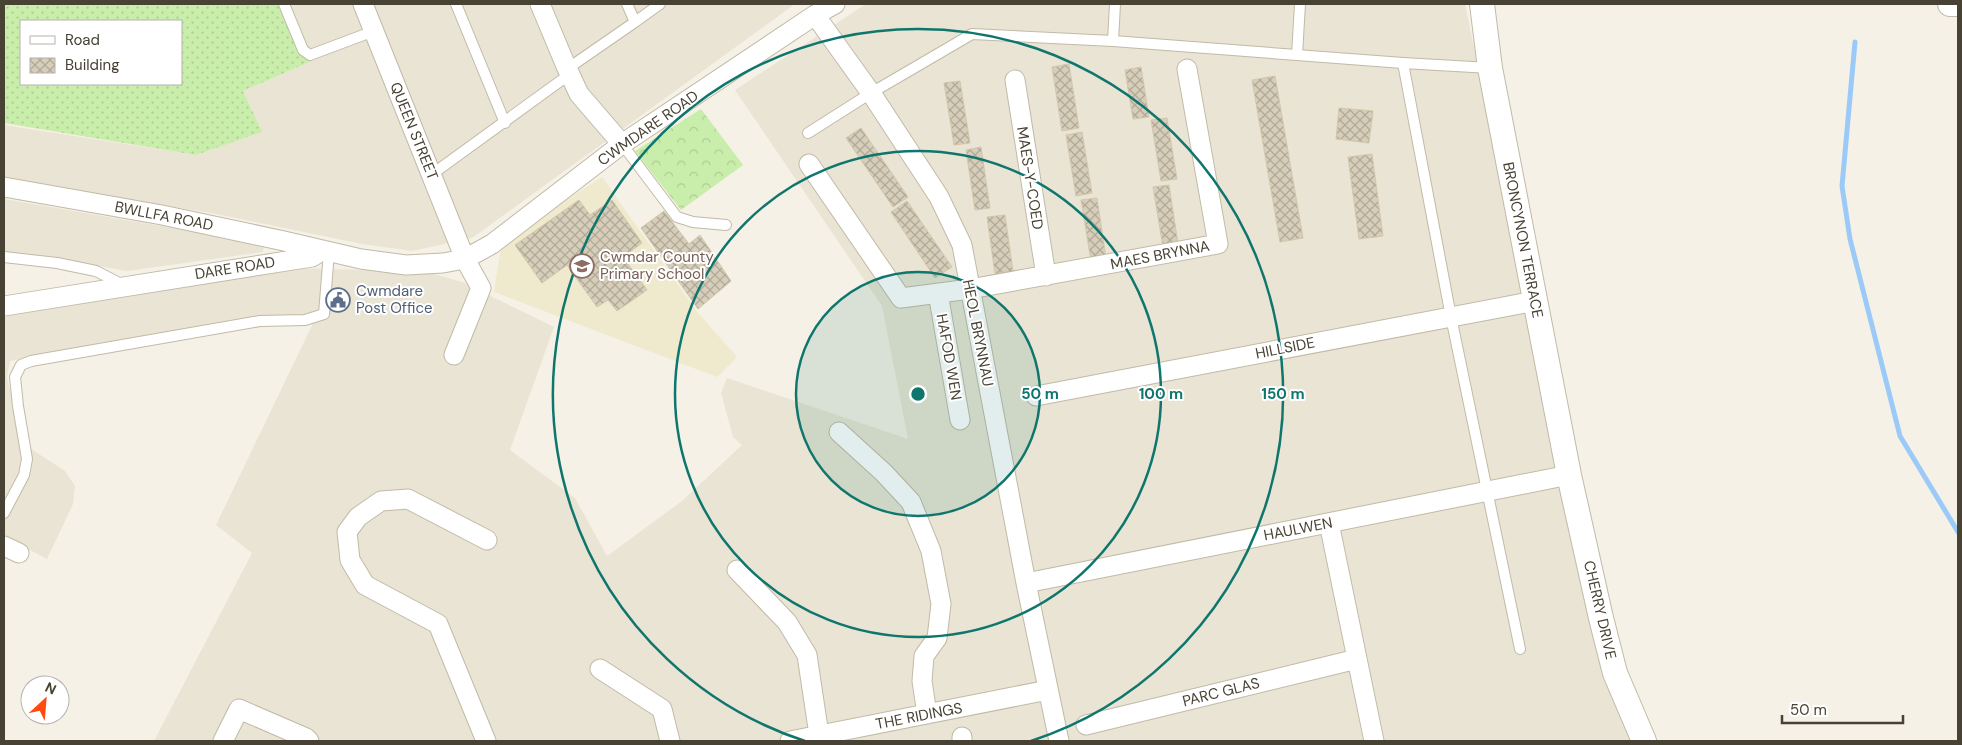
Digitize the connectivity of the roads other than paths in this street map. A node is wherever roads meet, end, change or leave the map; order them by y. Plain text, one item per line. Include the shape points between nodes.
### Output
1 (284, 4) edge
2 (363, 4) edge
3 (456, 4) edge
4 (540, 4) edge
5 (627, 4) edge
6 (660, 4) edge
7 (1116, 4) edge
8 (1300, 4) edge
9 (1482, 4) edge
10 (1950, 4) edge
11 (1958, 4) edge
12 (825, 8) edge
13 (635, 22) junction
14 (374, 31) junction
15 (1113, 41) junction
16 (1297, 55) junction
17 (1403, 63) junction
18 (1490, 68) junction
19 (1187, 69) dead end
20 (568, 72) junction
21 (1014, 80) dead end
22 (871, 93) junction
23 (505, 123) junction
24 (808, 133) dead end
25 (622, 144) junction
26 (809, 164) dead end
27 (432, 176) junction
28 (4, 187) edge
29 (726, 225) dead end
30 (326, 251) junction
31 (4, 256) edge
32 (465, 259) junction
33 (1046, 276) junction
34 (126, 286) junction
35 (970, 289) junction
36 (938, 293) junction
37 (1535, 301) junction
38 (4, 306) edge
39 (1451, 317) junction
40 (454, 354) dead end
41 (1036, 396) dead end
42 (960, 420) dead end
43 (839, 432) dead end
44 (1569, 475) junction
45 (1487, 491) junction
46 (4, 513) edge
47 (1329, 523) junction
48 (487, 540) dead end
49 (737, 570) dead end
50 (1026, 583) junction
51 (1520, 649) dead end
52 (1357, 659) junction
53 (600, 669) dead end
54 (1048, 690) junction
55 (927, 714) junction
56 (1086, 724) dead end
57 (819, 735) junction
58 (223, 741) edge
59 (309, 741) edge
60 (486, 741) edge
61 (670, 741) edge
62 (790, 741) edge
63 (1059, 741) edge
64 (1374, 741) edge
65 (1644, 741) edge

1 - 14 lane via 303,50 310,55
2 - 14 street, QUEEN STREET
3 - 23 lane
4 - 20 street
5 - 13 lane
6 - 13 lane
7 - 15 lane
8 - 16 lane
9 - 18 street, BRONCYNON TERRACE
10 - 11 street
12 - 22 street, HEOL BRYNNAU
12 - 25 street, CWMDARE ROAD
13 - 20 lane
14 - 27 street, QUEEN STREET
15 - 16 lane
15 - 22 lane via 972,34
16 - 17 lane
17 - 18 lane
17 - 39 lane
18 - 37 street, BRONCYNON TERRACE
19 - 33 street, MAES BRYNNA via 1218,244
20 - 23 lane
20 - 25 street via 580,94
21 - 33 street, MAES-Y-COED
22 - 24 lane
22 - 35 street, HEOL BRYNNAU via 939,197 962,244
23 - 27 lane
25 - 29 lane via 677,217
25 - 32 street, CWMDARE ROAD via 492,244
26 - 36 street via 901,298
27 - 32 street, QUEEN STREET
28 - 30 street, BWLLFA ROAD via 162,215
30 - 32 street via 406,265
30 - 34 street, DARE ROAD via 312,256
30 - 46 lane via 324,314 305,320 260,321 21,365 15,377 27,459 24,475
31 - 34 lane via 96,271
32 - 40 street, QUEEN STREET via 481,288
33 - 35 street
34 - 38 street, DARE ROAD
35 - 36 street
35 - 50 street, HEOL BRYNNAU
36 - 42 street, HAFOD WEN
37 - 39 street, HILLSIDE
37 - 44 street, BRONCYNON TERRACE
39 - 41 street, HILLSIDE
39 - 45 lane
43 - 55 street via 911,502 931,551 941,604 937,638 924,656 922,681
44 - 45 street, HAULWEN
44 - 65 street, CHERRY DRIVE via 1615,673
45 - 47 street, HAULWEN
45 - 51 lane
47 - 50 street, HAULWEN
47 - 52 street
48 - 60 street via 408,499 381,500 358,516 347,532 350,560 364,585 438,624
49 - 57 street via 787,622 807,655
50 - 54 street, HEOL BRYNNAU
52 - 56 street, PARC GLAS
52 - 64 street
53 - 61 street via 662,709
54 - 55 street, THE RIDINGS
54 - 63 street, HEOL BRYNNAU
55 - 57 street, THE RIDINGS
57 - 62 street, THE RIDINGS
58 - 59 street via 239,709

